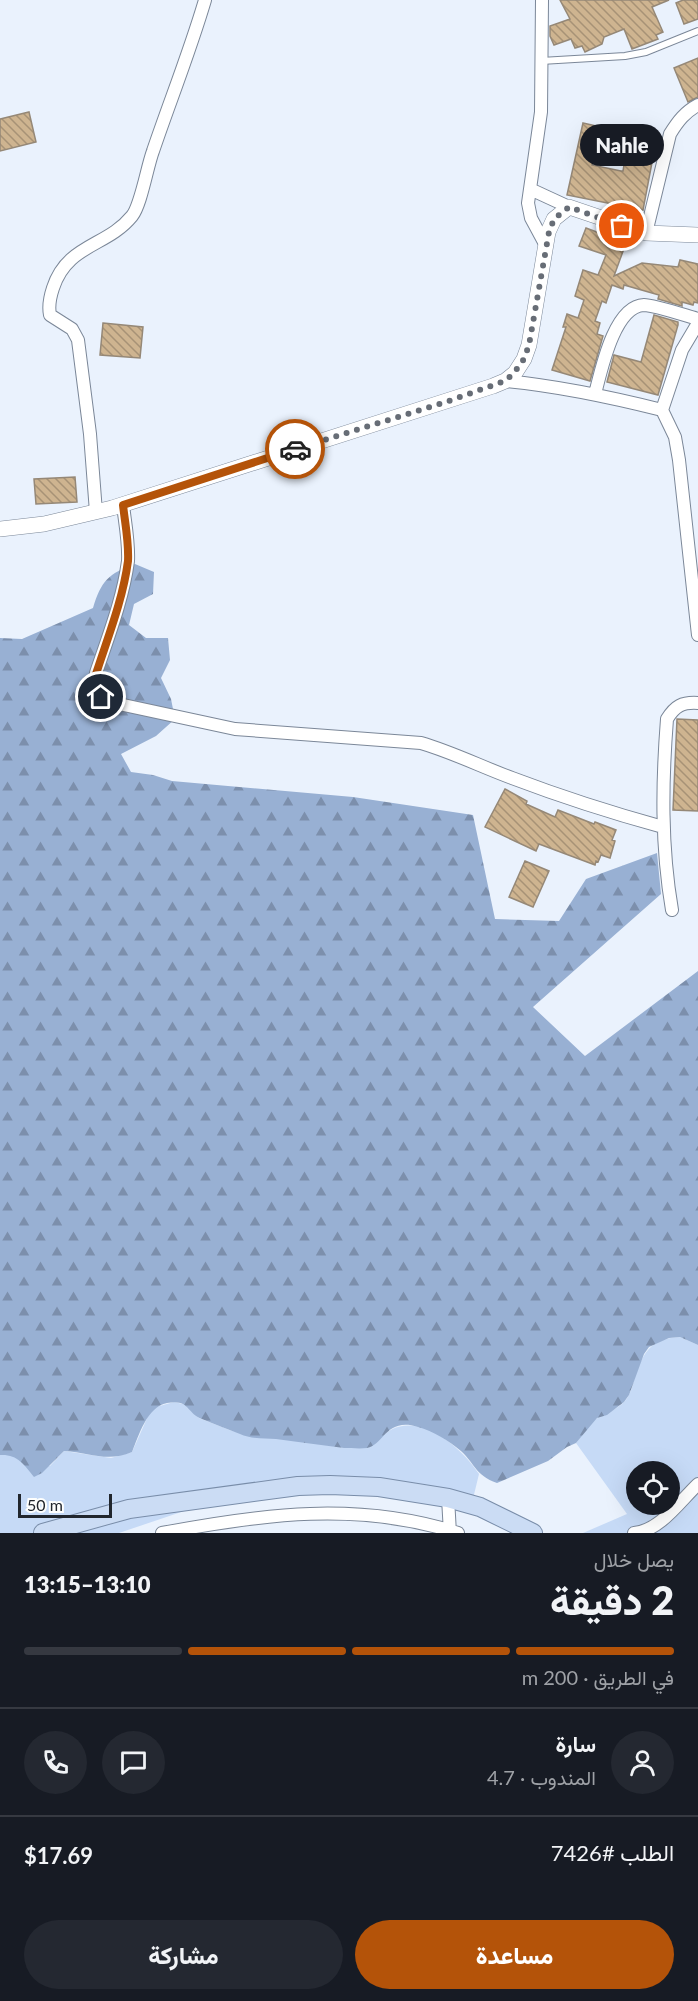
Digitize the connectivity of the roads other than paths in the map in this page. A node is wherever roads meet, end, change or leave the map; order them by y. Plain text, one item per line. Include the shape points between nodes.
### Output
1 (205, 0) edge
2 (542, 0) edge
3 (698, 31) edge
4 (541, 61) junction
5 (698, 105) edge
6 (530, 189) junction
7 (569, 207) junction
8 (645, 233) junction
9 (698, 235) edge
10 (545, 244) junction
11 (698, 321) edge
12 (505, 381) junction
13 (595, 394) junction
14 (662, 410) junction
15 (123, 505) junction
16 (96, 512) junction
17 (0, 529) edge
18 (698, 635) edge
19 (698, 703) edge
20 (663, 827) junction
21 (672, 910) dead end
22 (698, 1484) edge
23 (448, 1498) junction
24 (453, 1532) edge
25 (43, 1533) edge
26 (162, 1533) edge
27 (533, 1533) edge
28 (634, 1533) edge

1 - 16 street via 134,213 126,223 67,262 50,296 50,315 72,329 78,340
2 - 4 street
3 - 4 lane via 646,52
4 - 6 street via 541,112
5 - 8 street via 678,120 670,134
6 - 7 street
6 - 10 street via 531,218
7 - 8 street
7 - 10 street via 554,219
8 - 9 street
10 - 12 street via 529,345 524,359
11 - 13 street via 644,305 634,308 619,322 609,344
11 - 14 street via 682,350
12 - 13 street
12 - 15 street
13 - 14 street
14 - 18 street via 675,437 679,460
15 - 16 street
15 - 20 street via 128,561 94,685 105,700 235,729 421,742 560,796
16 - 17 street
19 - 20 street via 684,702 667,719
20 - 21 street
22 - 28 street via 657,1524
23 - 24 street
23 - 25 main road via 379,1487 297,1486 129,1509
23 - 27 main road via 480,1507
24 - 26 street via 381,1515 332,1513 226,1521

